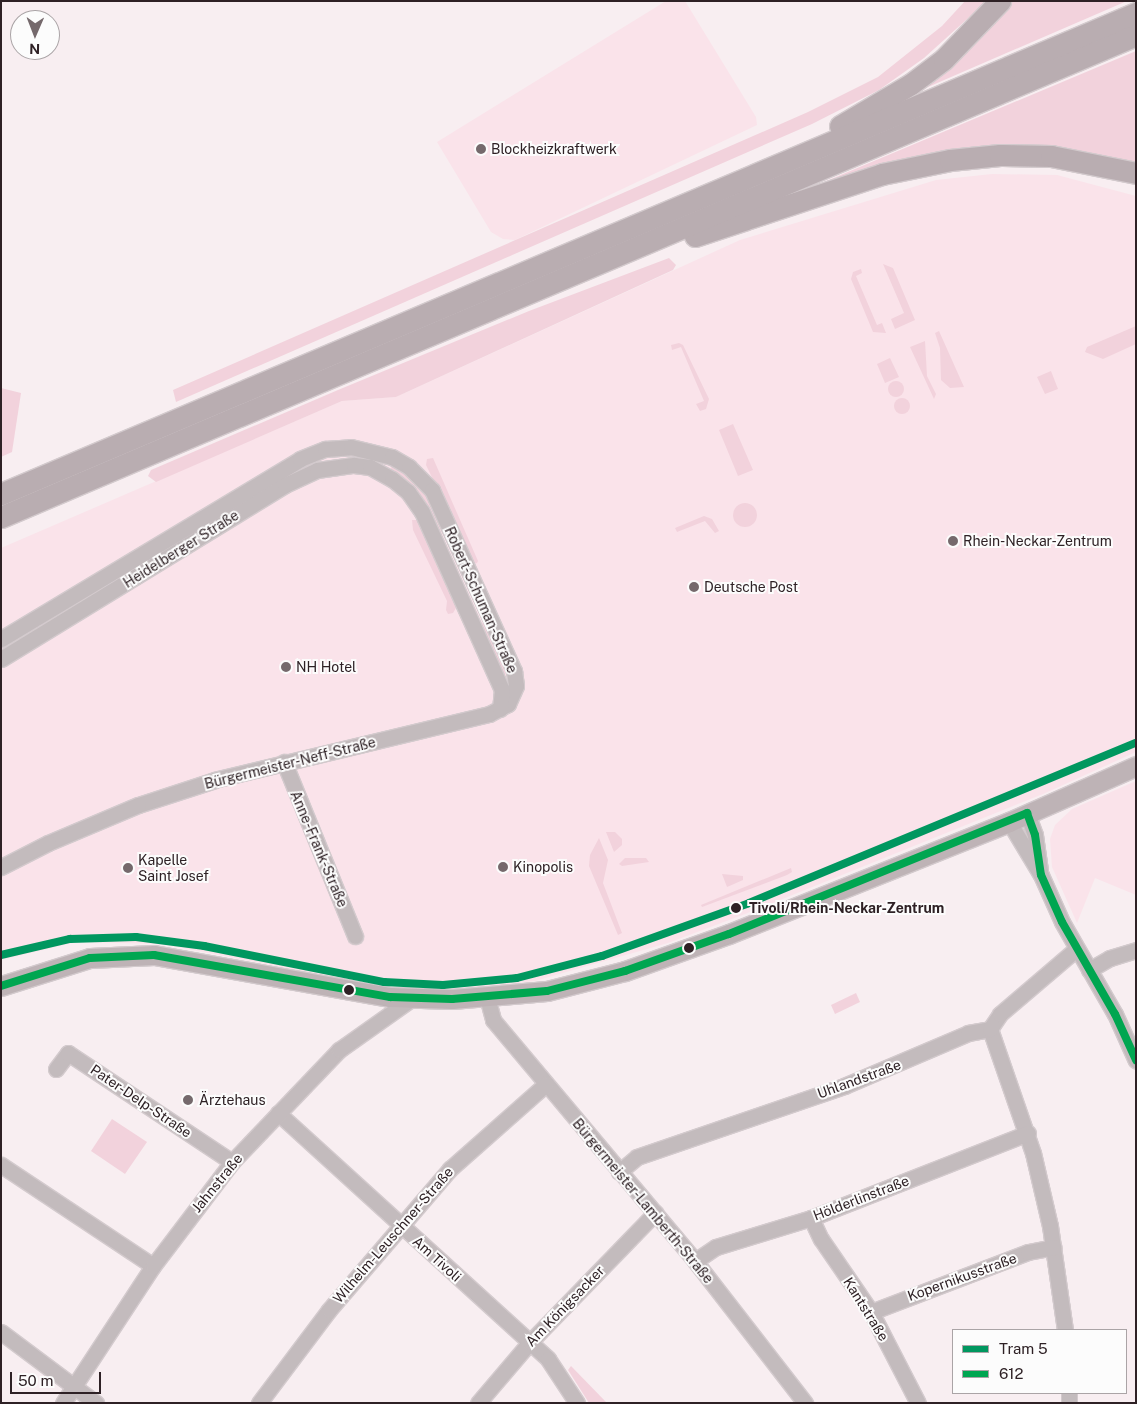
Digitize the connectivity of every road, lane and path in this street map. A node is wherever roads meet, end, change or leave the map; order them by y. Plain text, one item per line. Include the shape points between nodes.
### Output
1 (1000, 1) edge
2 (1136, 13) edge
3 (1136, 36) edge
4 (1136, 173) edge
5 (736, 183) junction
6 (610, 258) junction
7 (338, 447) joint
8 (370, 467) joint
9 (1, 494) edge
10 (1, 517) edge
11 (1, 640) edge
12 (1, 659) edge
13 (500, 709) junction
14 (284, 762) junction
15 (1136, 766) edge
16 (1027, 814) junction
17 (1009, 822) junction
18 (1, 866) edge
19 (1041, 875) junction
20 (356, 936) dead end
21 (1076, 949) junction
22 (1136, 950) edge
23 (1089, 970) junction
24 (1, 986) edge
25 (487, 997) junction
26 (411, 999) junction
27 (990, 1028) junction
28 (1136, 1060) edge
29 (56, 1070) dead end
30 (546, 1084) junction
31 (278, 1113) junction
32 (1028, 1133) junction
33 (232, 1162) junction
34 (1, 1165) edge
35 (619, 1172) junction
36 (655, 1213) junction
37 (811, 1218) junction
38 (399, 1226) junction
39 (1054, 1247) junction
40 (695, 1261) junction
41 (153, 1266) junction
42 (871, 1312) junction
43 (1065, 1329) edge
44 (1, 1332) edge
45 (530, 1342) junction
46 (74, 1387) junction
47 (63, 1403) edge
48 (96, 1403) edge
49 (259, 1403) edge
50 (478, 1403) edge
51 (577, 1403) edge
52 (805, 1403) edge
53 (918, 1403) edge

1 - 5 highway via 944,59 911,84
2 - 5 highway
3 - 6 highway
4 - 6 highway via 1051,156 1000,155 950,160 882,174 692,237
5 - 9 highway
6 - 10 highway
7 - 11 street, Heidelberger Straße via 300,459
7 - 13 street, Robert-Schuman-Straße via 363,448 392,457 409,467 432,490 514,672 516,686 513,697
8 - 12 street, Heidelberger Straße via 336,466 317,470 284,485
8 - 13 street, Robert-Schuman-Straße via 408,492 422,512 502,690
13 - 14 street, Bürgermeister-Neff-Straße via 402,736
14 - 18 street, Bürgermeister-Neff-Straße via 138,805
14 - 20 street, Anne-Frank-Straße
15 - 16 main road
16 - 17 main road
16 - 19 street via 1035,835
17 - 19 street
17 - 25 main road via 729,934 625,971 547,991
19 - 21 street
21 - 23 street
21 - 27 street via 1000,1014
22 - 23 street via 1110,958
23 - 28 street
24 - 26 main road via 90,958 154,955 182,957 331,989
25 - 26 main road
25 - 30 street, Bürgermeister-Lamberth-Straße via 493,1020
26 - 31 street, Jahnstraße via 339,1050
27 - 32 street
27 - 35 street, Uhlandstraße via 968,1033 844,1086 637,1157
29 - 33 street, Pater-Delp-Straße via 68,1053
30 - 35 street, Bürgermeister-Lamberth-Straße
30 - 38 street, Wilhelm-Leuschner-Straße via 450,1169
31 - 33 street, Jahnstraße
31 - 38 street, Am Tivoli
32 - 37 street, Hölderlinstraße
32 - 39 street
33 - 41 street, Jahnstraße
34 - 41 street
35 - 36 street, Bürgermeister-Lamberth-Straße
36 - 40 street, Bürgermeister-Lamberth-Straße
36 - 45 street, Am Königsacker
37 - 40 street, Hölderlinstraße via 716,1247
37 - 42 street, Kantstraße via 821,1239
38 - 45 street, Am Tivoli
38 - 49 street, Wilhelm-Leuschner-Straße via 300,1345
39 - 42 street, Kopernikusstraße via 1028,1252
39 - 43 street
40 - 52 street, Bürgermeister-Lamberth-Straße
41 - 46 street, Jahnstraße
42 - 53 street, Kantstraße
44 - 46 street
45 - 50 street, Am Königsacker
45 - 51 street, Am Tivoli via 548,1359
46 - 47 street, Jahnstraße
46 - 48 street

